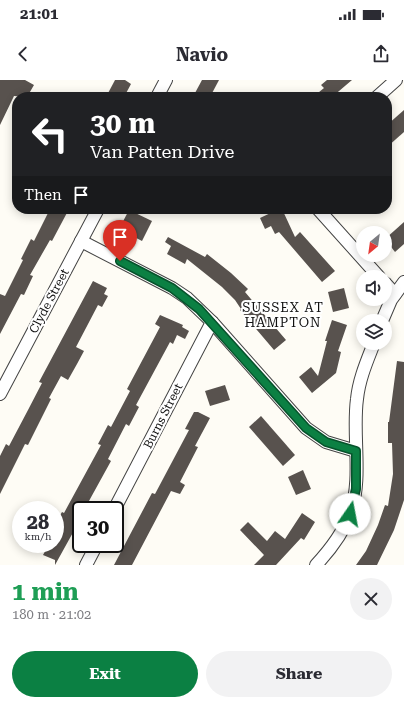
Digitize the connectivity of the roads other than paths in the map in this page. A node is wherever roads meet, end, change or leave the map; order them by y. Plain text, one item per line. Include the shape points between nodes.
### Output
1 (166, 80) edge
2 (396, 80) edge
3 (160, 92) edge
4 (383, 92) edge
5 (95, 214) edge
6 (322, 214) edge
7 (81, 241) junction
8 (373, 270) edge
9 (404, 282) edge
10 (392, 291) edge
11 (395, 294) junction
12 (385, 314) edge
13 (212, 322) junction
14 (371, 350) edge
15 (0, 394) edge
16 (356, 451) junction
17 (119, 501) edge
18 (92, 553) edge
19 (86, 565) edge
20 (316, 565) edge

1 - 3 street
2 - 4 street
5 - 7 street, Clyde Street
6 - 8 street
7 - 13 street via 172,288
7 - 15 street, Clyde Street
9 - 11 street
10 - 11 street
11 - 12 street
13 - 16 street via 306,428 326,442
13 - 17 street, Burns Street
14 - 16 street via 361,378 357,399
16 - 20 street via 356,489 350,514 332,548
18 - 19 street

